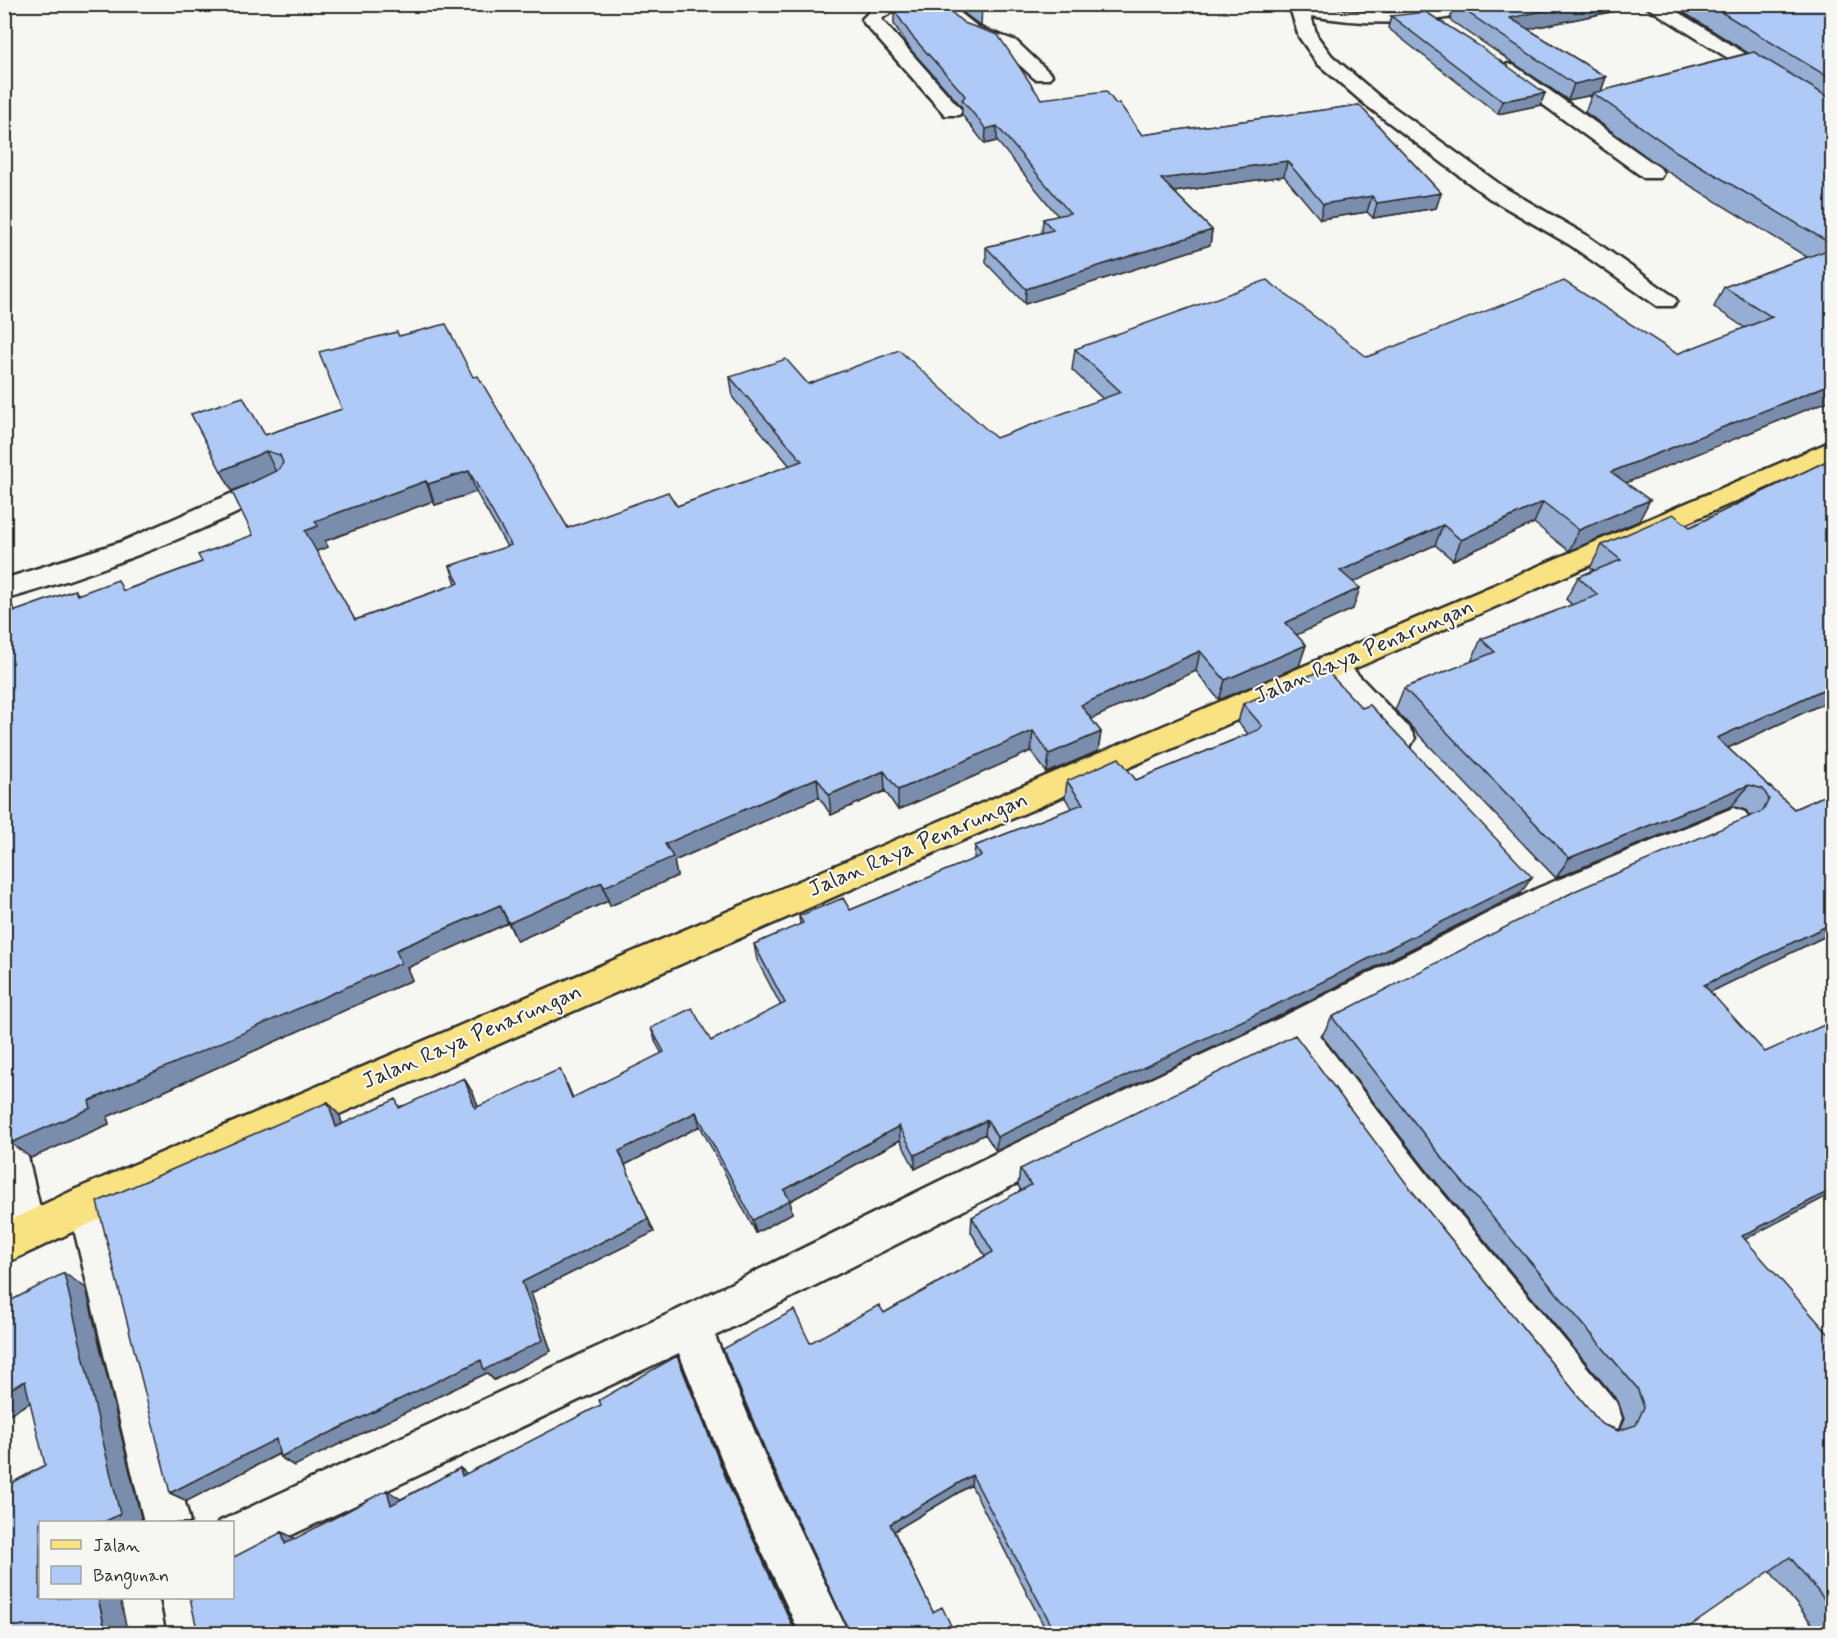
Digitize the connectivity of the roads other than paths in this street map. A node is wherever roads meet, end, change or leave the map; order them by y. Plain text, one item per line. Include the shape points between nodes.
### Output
1 (896, 4) edge
2 (937, 4) edge
3 (1490, 4) edge
4 (1651, 4) edge
5 (1291, 6) edge
6 (1429, 18) junction
7 (1448, 30) edge
8 (1494, 60) edge
9 (1042, 75) dead end
10 (952, 111) dead end
11 (1833, 115) edge
12 (1652, 173) dead end
13 (1665, 301) dead end
14 (1833, 449) edge
15 (277, 483) edge
16 (4, 590) edge
17 (1331, 666) junction
18 (1420, 760) edge
19 (1733, 821) edge
20 (1293, 1030) junction
21 (4, 1136) edge
22 (87, 1204) junction
23 (15, 1238) edge
24 (690, 1326) junction
25 (1600, 1418) dead end
26 (167, 1521) edge
27 (234, 1539) edge
28 (185, 1599) edge
29 (192, 1634) edge
30 (825, 1634) edge

1 - 10 street via 879,10 871,19
2 - 9 street via 971,31 1009,45
3 - 6 street
4 - 11 street
5 - 6 street via 1373,20
5 - 13 street via 1325,60 1374,102 1497,193 1578,240
6 - 7 street
8 - 12 street
14 - 17 main road, Jalan Raya Penarungan
15 - 16 street via 131,549
17 - 18 street
17 - 22 main road, Jalan Raya Penarungan
19 - 20 street via 1538,885
20 - 24 street
20 - 25 street via 1416,1192
21 - 23 street
22 - 23 main road, Jalan Raya Penarungan
22 - 26 street
24 - 27 street
24 - 30 street via 780,1547
28 - 29 street

